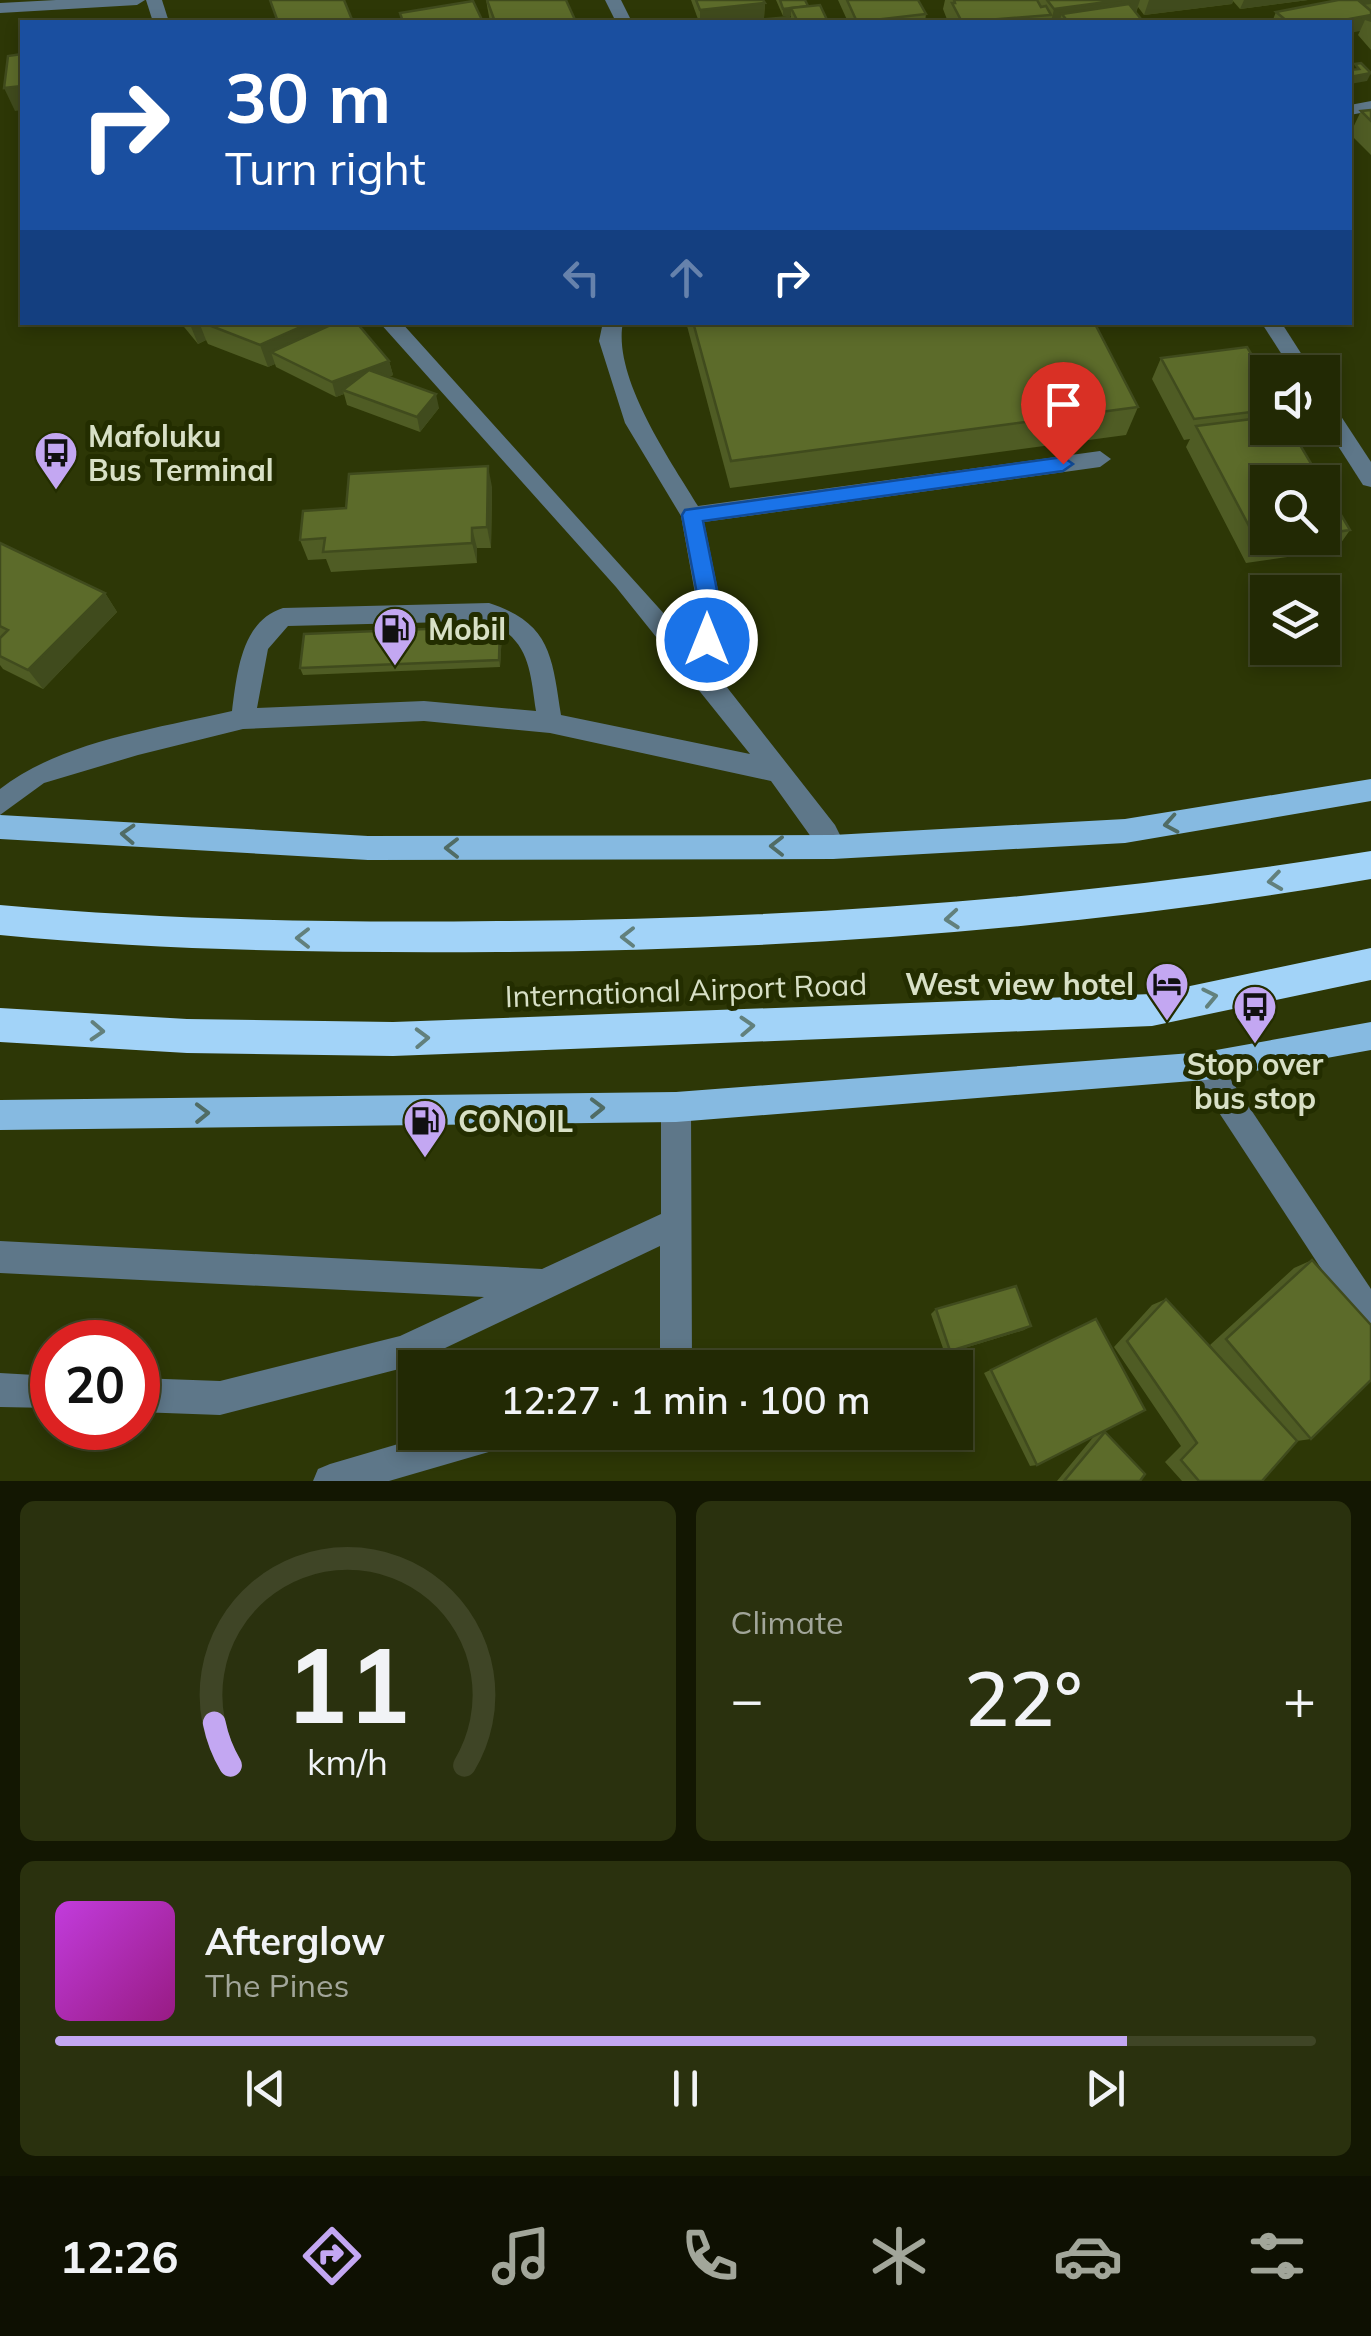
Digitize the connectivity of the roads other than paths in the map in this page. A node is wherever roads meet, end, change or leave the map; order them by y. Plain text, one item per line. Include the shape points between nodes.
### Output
1 (137, 0) edge
2 (0, 8) edge
3 (392, 325) edge
4 (612, 325) edge
5 (1273, 325) edge
6 (1292, 355) edge
7 (1340, 432) edge
8 (1100, 459) dead end
9 (1371, 480) edge
10 (692, 515) junction
11 (703, 672) junction
12 (244, 718) junction
13 (550, 722) junction
14 (777, 771) junction
15 (1371, 790) edge
16 (0, 804) edge
17 (0, 827) edge
18 (833, 848) junction
19 (1371, 865) edge
20 (0, 920) edge
21 (1371, 964) edge
22 (0, 1026) edge
23 (1371, 1036) edge
24 (1205, 1066) junction
25 (676, 1107) junction
26 (0, 1116) edge
27 (677, 1222) junction
28 (0, 1257) edge
29 (546, 1284) junction
30 (1371, 1317) edge
31 (676, 1350) edge
32 (0, 1390) edge
33 (30, 1391) edge
34 (160, 1396) edge
35 (453, 1450) edge
36 (399, 1471) edge
37 (330, 1481) edge

1 - 2 street
3 - 11 street
4 - 10 street via 609,341 636,423
5 - 6 street
7 - 9 street
8 - 10 street
10 - 11 street via 710,610
11 - 14 street
12 - 13 street via 424,712
12 - 13 street via 253,651 268,627 284,617 489,612 517,620 535,639
12 - 16 street via 36,775
13 - 14 street
14 - 18 street via 819,820
15 -> 18 main road via 1125,832
18 -> 17 main road via 368,848
19 -> 20 highway, International Airport Road via 1056,910 683,937 262,938
22 -> 21 highway, International Airport Road via 393,1039 1152,1010
23 - 24 main road
24 - 25 main road
24 - 30 street
26 -> 25 main road
25 - 27 street
27 - 29 street
27 - 31 street
28 - 29 street
29 - 34 street via 403,1352 220,1398
32 - 33 street
35 - 36 street
36 - 37 street

